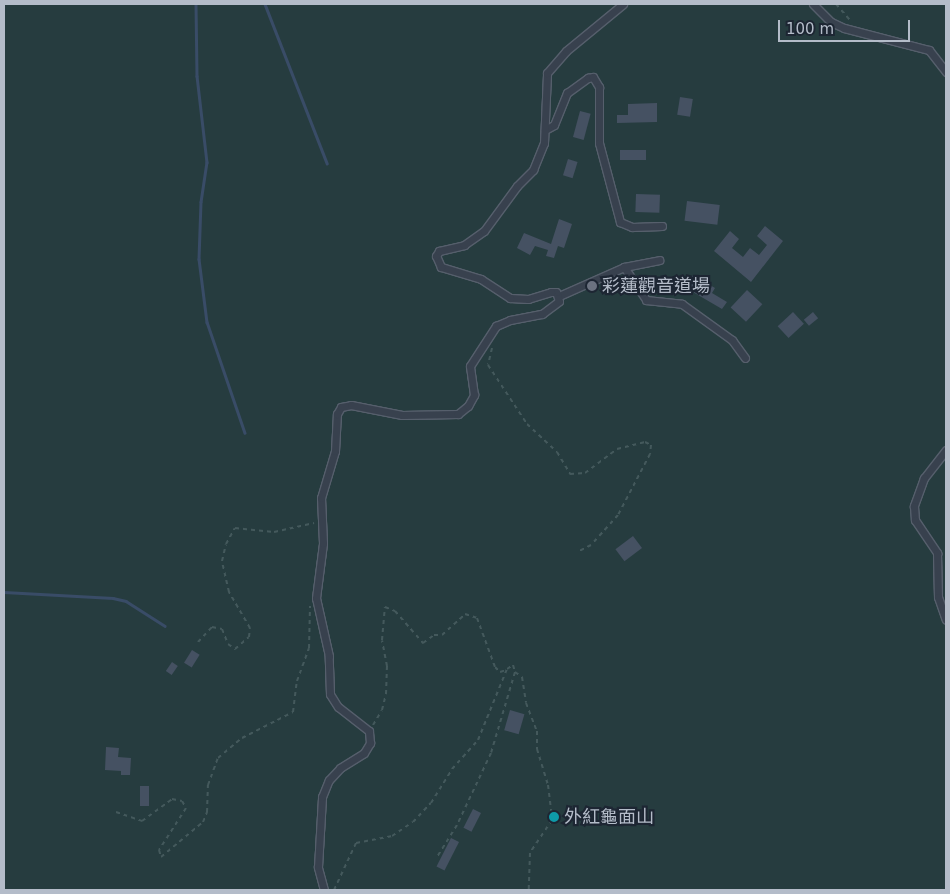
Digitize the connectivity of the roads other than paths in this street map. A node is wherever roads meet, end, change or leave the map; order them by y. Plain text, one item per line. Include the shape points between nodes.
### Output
1 (623, 4) edge
2 (813, 4) edge
3 (946, 72) edge
4 (545, 130) junction
5 (662, 226) dead end
6 (659, 260) dead end
7 (624, 267) junction
8 (559, 296) junction
9 (745, 358) dead end
10 (946, 450) edge
11 (946, 620) edge
12 (324, 890) edge

1 - 4 street via 566,51 546,73
2 - 3 street via 831,22 929,50
4 - 5 street via 554,125 567,93 593,78 599,87 599,143 620,222 632,227
4 - 8 street via 539,161 516,186 494,220 473,240 439,252 437,262 441,267 481,279 516,300 551,292
6 - 7 street
7 - 8 street
7 - 9 street via 646,300 682,304 732,340
8 - 12 street via 555,305 542,314 501,323 488,337 470,366 474,395 458,414 411,416 360,406 341,406 337,414 335,452 321,498 323,543 316,598 330,656 333,701 369,731 370,743 364,752 329,780 322,797 318,867
10 - 11 street via 924,478 914,506 915,520 937,553 938,597

